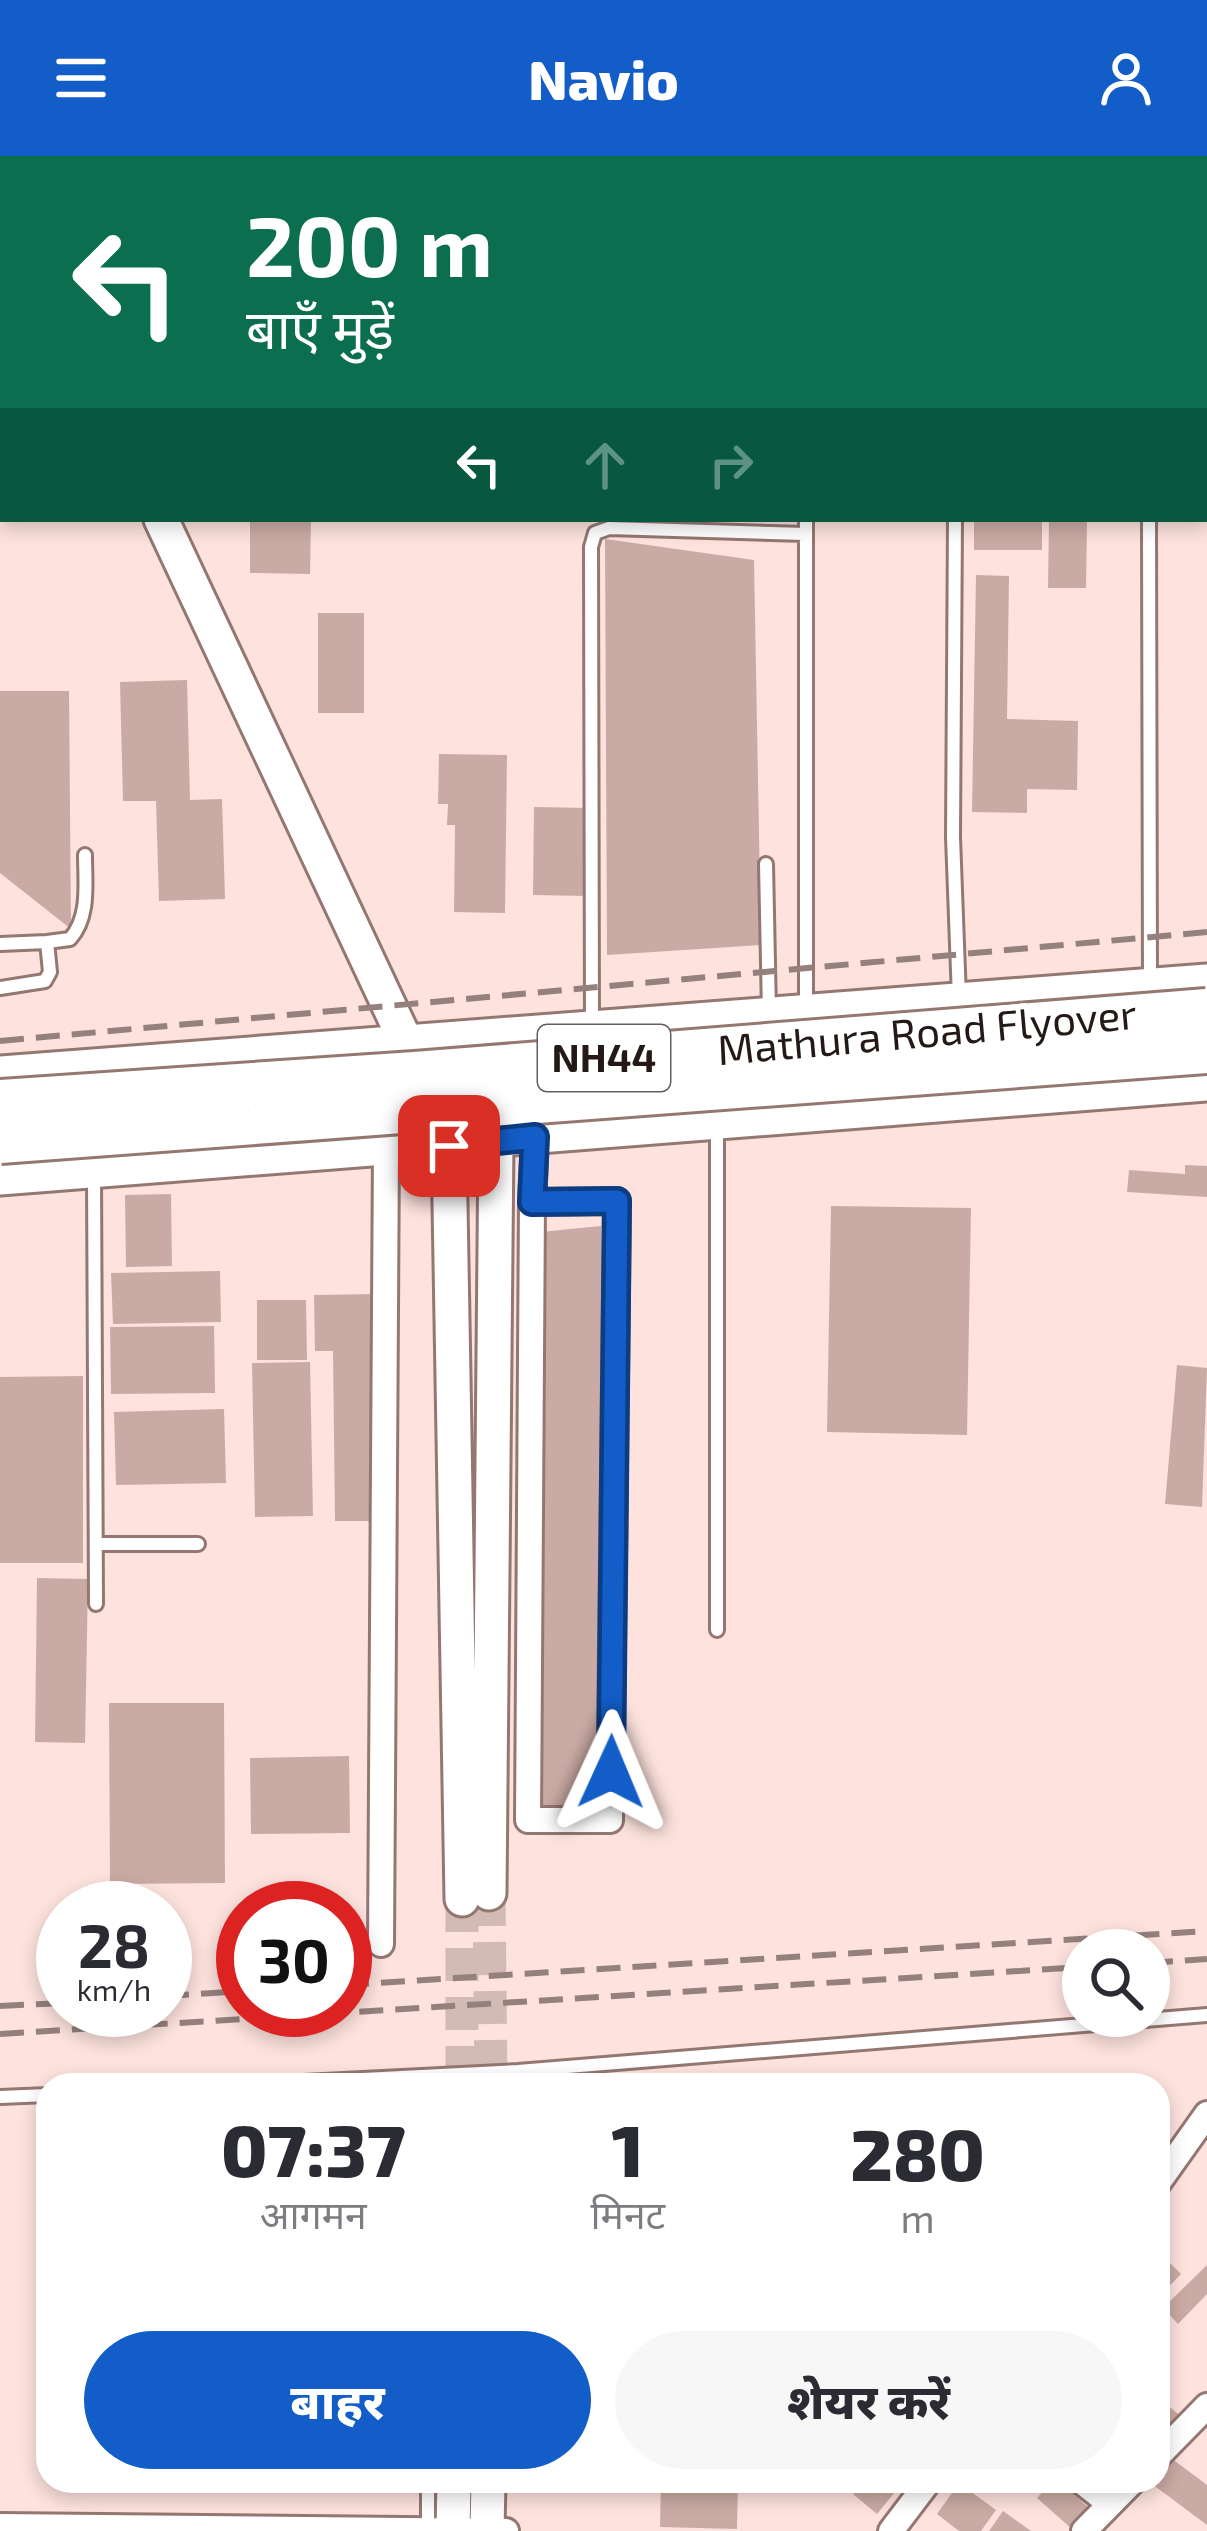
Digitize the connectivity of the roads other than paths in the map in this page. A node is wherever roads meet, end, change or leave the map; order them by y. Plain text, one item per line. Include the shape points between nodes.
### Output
1 (162, 522) edge
2 (955, 522) edge
3 (1149, 522) edge
4 (806, 526) edge
5 (85, 855) dead end
6 (766, 864) dead end
7 (47, 942) junction
8 (0, 944) edge
9 (1207, 981) edge
10 (1150, 986) junction
11 (0, 988) edge
12 (959, 1000) junction
13 (1207, 1010) edge
14 (806, 1012) junction
15 (769, 1014) junction
16 (711, 1019) junction
17 (592, 1028) junction
18 (406, 1042) junction
19 (1207, 1052) edge
20 (0, 1073) edge
21 (1207, 1084) edge
22 (0, 1101) edge
23 (716, 1123) junction
24 (535, 1137) junction
25 (496, 1141) junction
26 (0, 1142) edge
27 (449, 1146) junction
28 (386, 1149) junction
29 (94, 1171) junction
30 (0, 1178) edge
31 (532, 1202) junction
32 (96, 1544) junction
33 (198, 1544) dead end
34 (96, 1604) dead end
35 (716, 1630) dead end
36 (381, 1944) dead end
37 (1207, 2014) edge
38 (504, 2073) edge
39 (36, 2096) edge
40 (0, 2097) edge
41 (1207, 2114) edge
42 (1170, 2166) edge
43 (1207, 2406) edge
44 (1170, 2444) edge
45 (428, 2493) edge
46 (452, 2493) edge
47 (488, 2493) edge
48 (920, 2493) edge
49 (1096, 2493) edge
50 (1121, 2493) edge
51 (1110, 2504) junction
52 (0, 2526) edge
53 (163, 2528) edge
54 (445, 2530) edge
55 (488, 2531) edge
56 (506, 2531) edge
57 (891, 2531) edge
58 (1084, 2531) edge

1 - 18 main road
2 - 12 lane
3 - 10 lane
4 - 14 lane
4 - 17 lane via 595,533
5 - 7 lane via 79,930
6 - 15 lane
7 - 8 lane
7 - 11 lane via 45,982
9 - 10 main road
10 - 12 main road
12 - 14 main road
13 - 22 highway, Mathura Road Flyover / NH44, bridge
14 - 15 main road
15 - 16 main road
16 - 17 main road
16 - 23 main road
17 - 18 main road
18 - 20 main road
19 - 26 highway, Mathura Road Flyover / NH44, bridge
21 - 23 main road
23 - 24 main road
23 - 35 lane
24 - 25 main road
24 - 31 street
25 - 27 main road
25 - 27 main road via 475,1896
27 - 28 main road
28 - 29 main road
28 - 36 street
29 - 30 main road
29 - 32 lane
31 - 31 street via 617,1201 610,1820 529,1820
32 - 33 lane
32 - 34 lane
37 - 38 lane
39 - 40 lane
41 - 42 street
43 - 44 street
45 - 54 lane
46 - 54 main road
47 - 55 main road
48 - 57 street
49 - 51 street
50 - 51 street
51 - 58 street
52 - 53 street
53 - 54 street
54 - 55 street
55 - 56 street

